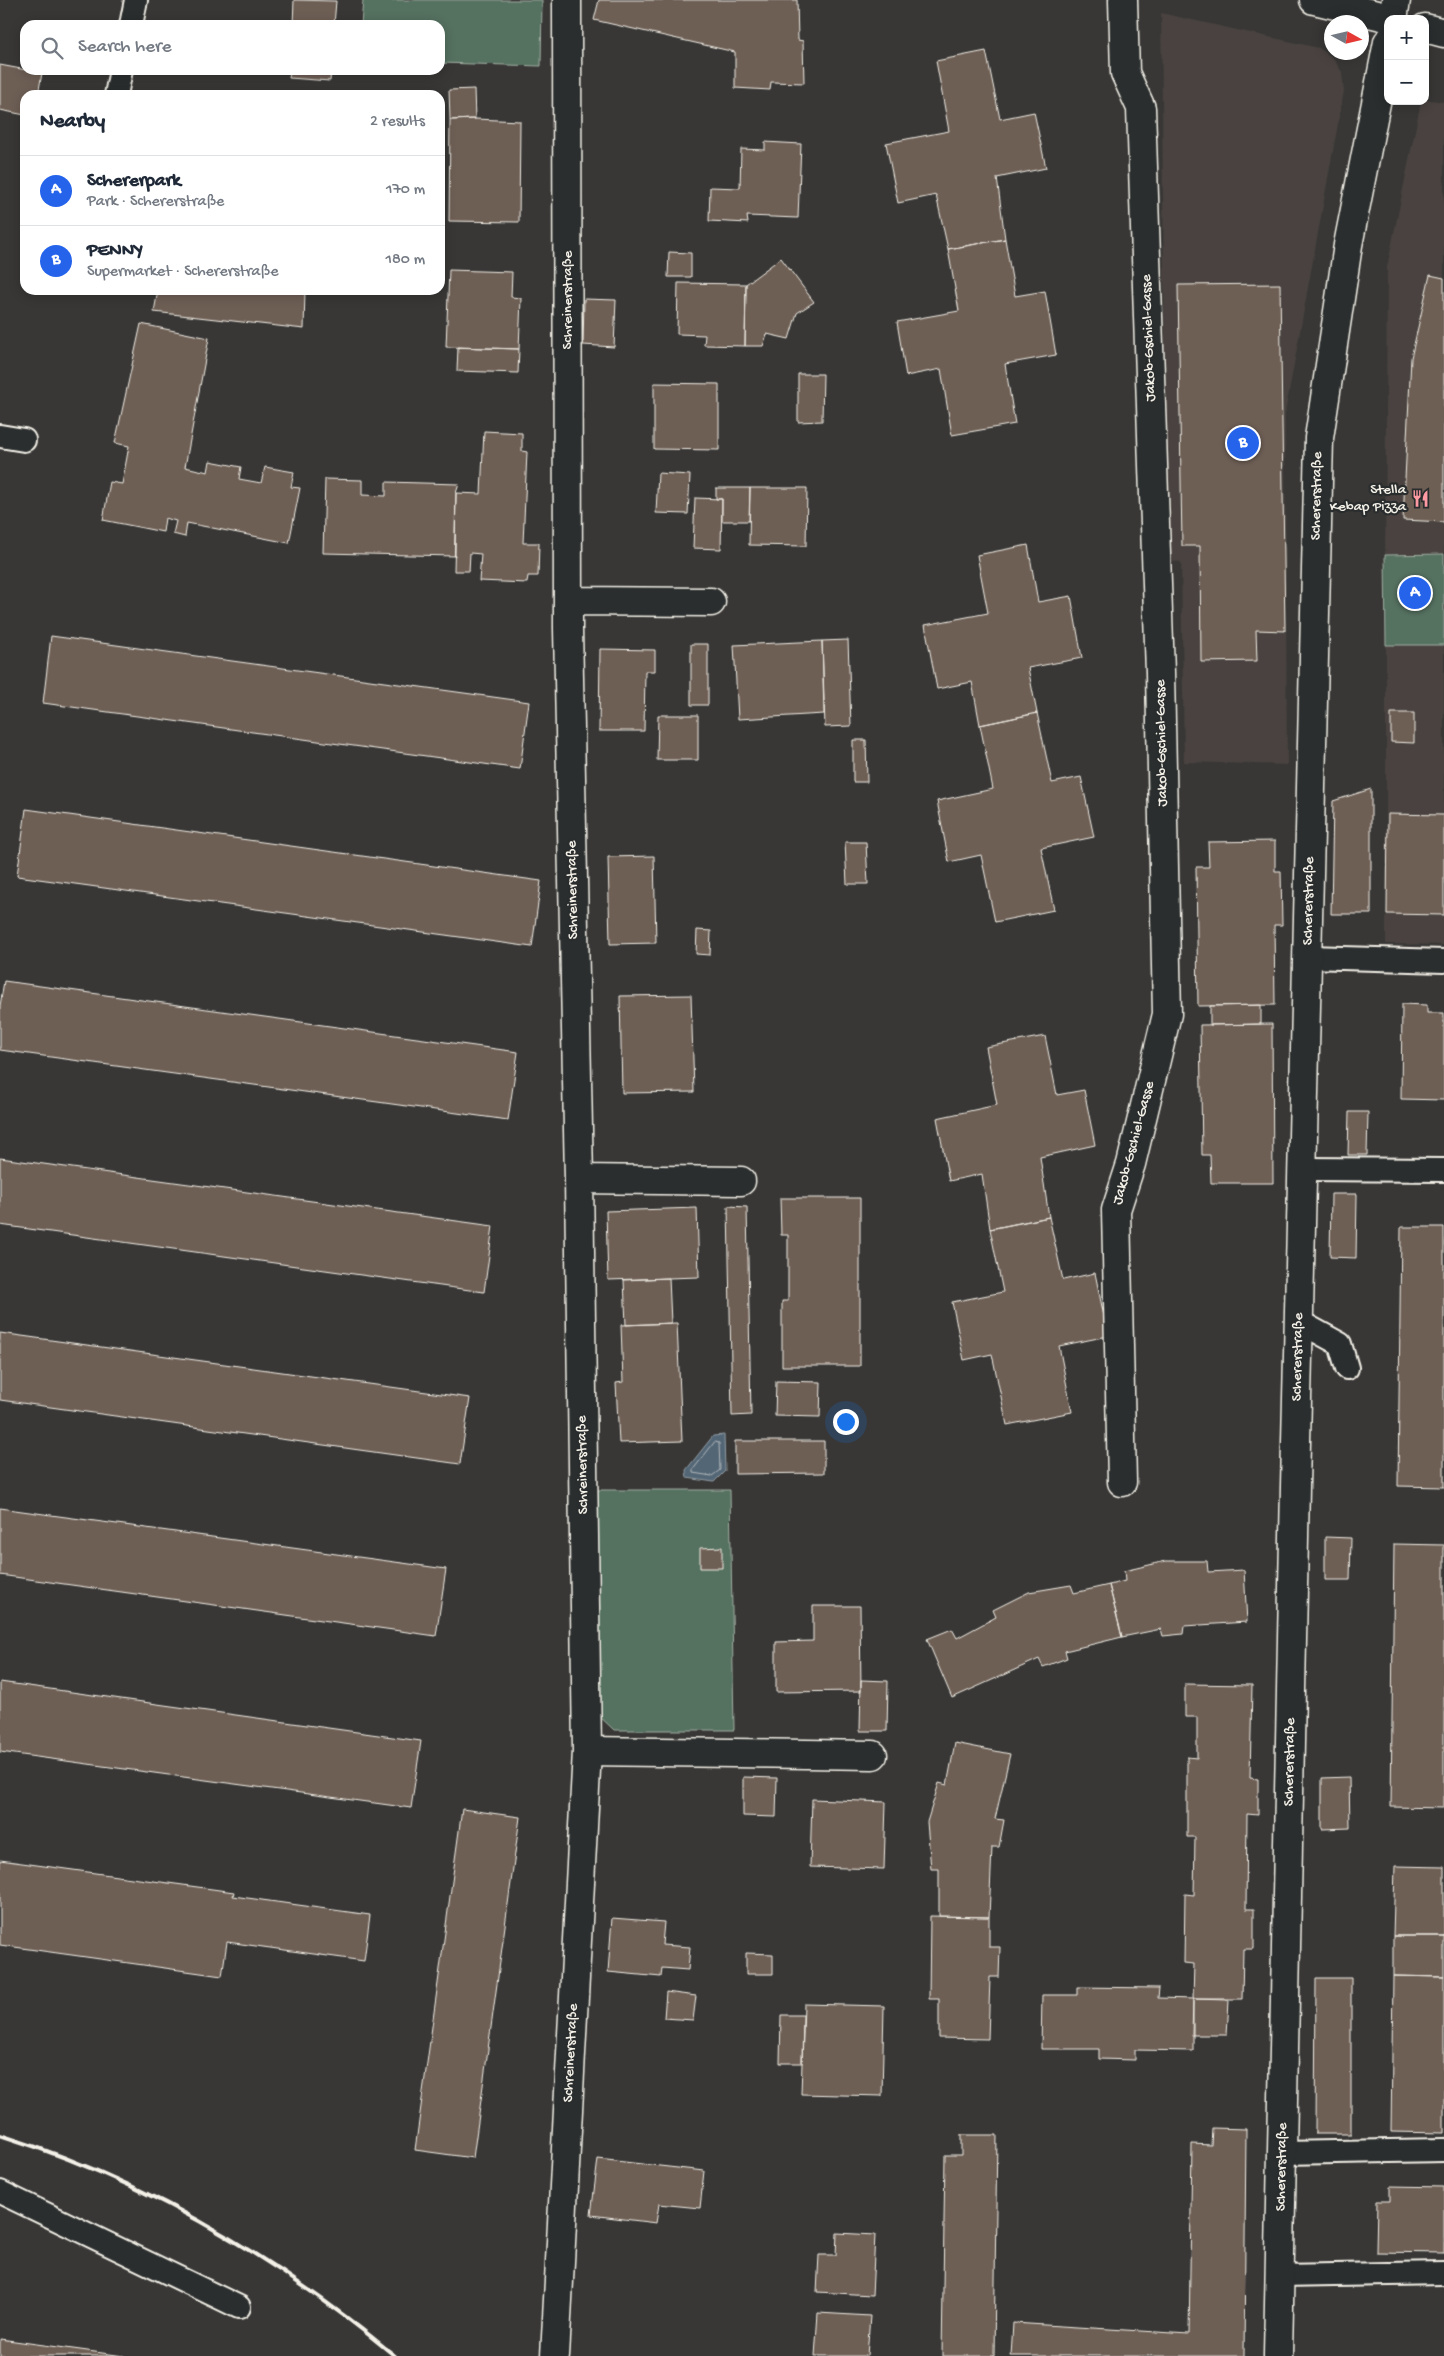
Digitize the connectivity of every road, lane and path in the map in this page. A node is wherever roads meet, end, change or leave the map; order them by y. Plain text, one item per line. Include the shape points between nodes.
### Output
1 (136, 0) edge
2 (567, 0) edge
3 (1123, 0) edge
4 (1314, 0) edge
5 (1396, 0) edge
6 (1394, 15) edge
7 (1384, 17) edge
8 (132, 20) edge
9 (1429, 29) edge
10 (1444, 33) edge
11 (1384, 60) edge
12 (120, 75) edge
13 (117, 90) edge
14 (0, 436) edge
15 (24, 440) dead end
16 (569, 601) junction
17 (711, 602) dead end
18 (1308, 957) junction
19 (1444, 961) edge
20 (1303, 1169) junction
21 (1444, 1170) edge
22 (580, 1179) junction
23 (741, 1181) dead end
24 (1298, 1321) junction
25 (1347, 1368) dead end
26 (1122, 1482) dead end
27 (587, 1751) junction
28 (873, 1755) dead end
29 (1444, 2150) edge
30 (1282, 2154) junction
31 (0, 2192) edge
32 (1444, 2273) edge
33 (1280, 2276) junction
34 (239, 2308) dead end
35 (555, 2356) edge
36 (1278, 2356) edge

1 - 8 lane
2 - 16 street, Schreinerstraße
3 - 26 street, Jakob-Gschiel-Gasse via 1125,73 1141,108 1160,664 1167,1014 1131,1164 1116,1210
4 - 7 street
5 - 6 street
9 - 10 street
11 - 18 street, Schererstraße via 1348,245 1319,438
12 - 13 lane
14 - 15 lane
16 - 17 street
16 - 22 street, Schreinerstraße
18 - 19 lane, Schererstraße
18 - 20 street, Schererstraße
20 - 21 lane
20 - 24 street, Schererstraße
22 - 23 street
22 - 27 street, Schreinerstraße
24 - 25 lane via 1340,1344
24 - 30 street, Schererstraße
27 - 28 street
27 - 35 street, Schreinerstraße
29 - 30 lane
30 - 33 street, Schererstraße
31 - 34 lane
32 - 33 lane
33 - 36 street, Schererstraße

